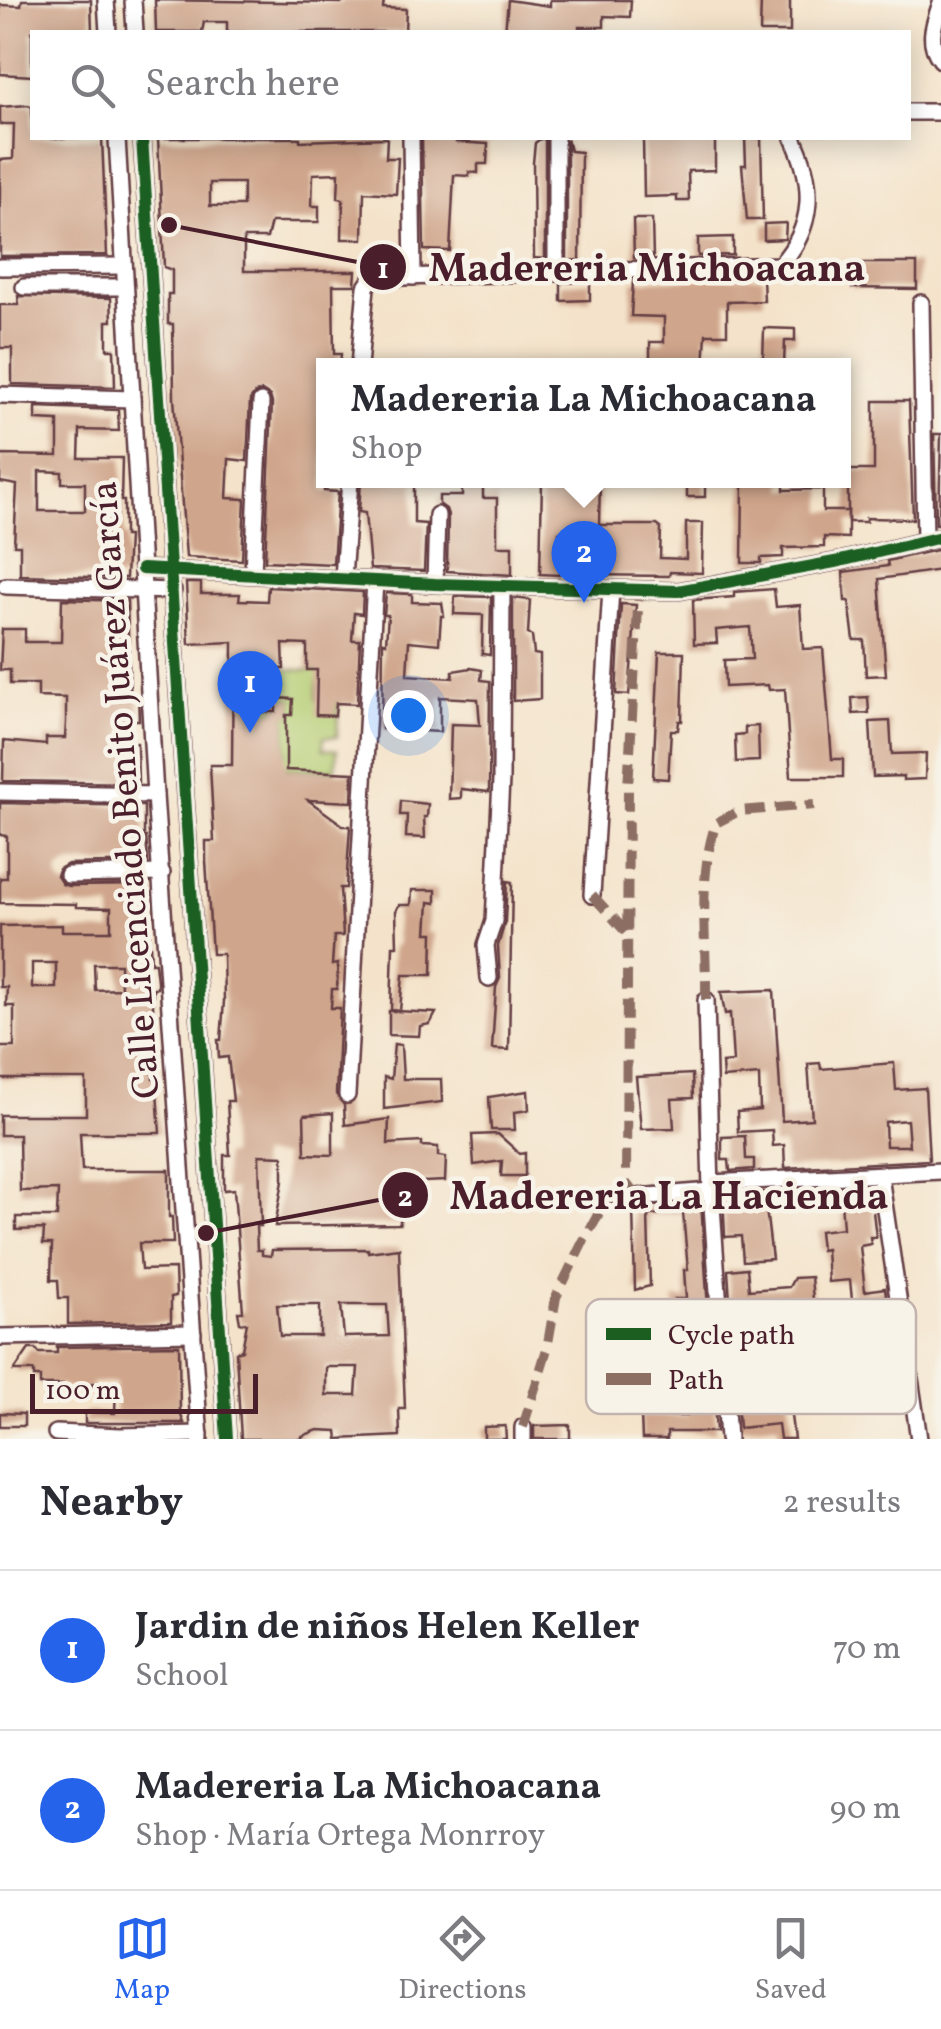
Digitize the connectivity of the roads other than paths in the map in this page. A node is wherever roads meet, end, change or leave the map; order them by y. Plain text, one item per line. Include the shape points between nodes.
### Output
1 (106, 0) edge
2 (133, 0) edge
3 (941, 4) edge
4 (108, 30) edge
5 (136, 30) edge
6 (941, 60) edge
7 (911, 112) edge
8 (941, 112) edge
9 (117, 140) edge
10 (142, 140) edge
11 (411, 140) edge
12 (556, 140) edge
13 (794, 140) edge
14 (0, 266) edge
15 (124, 266) junction
16 (556, 273) junction
17 (413, 276) junction
18 (24, 287) dead end
19 (125, 288) junction
20 (921, 303) dead end
21 (361, 358) edge
22 (0, 395) edge
23 (132, 399) junction
24 (261, 402) dead end
25 (349, 488) edge
26 (437, 515) dead end
27 (933, 539) edge
28 (142, 569) junction
29 (170, 570) junction
30 (253, 572) junction
31 (343, 578) junction
32 (375, 580) junction
33 (435, 584) junction
34 (6, 586) dead end
35 (502, 586) junction
36 (611, 589) junction
37 (142, 590) junction
38 (173, 591) junction
39 (0, 792) edge
40 (155, 795) junction
41 (162, 874) junction
42 (68, 875) dead end
43 (592, 894) dead end
44 (489, 978) dead end
45 (706, 1000) dead end
46 (347, 1095) dead end
47 (941, 1171) edge
48 (880, 1176) junction
49 (711, 1187) junction
50 (638, 1197) dead end
51 (211, 1208) junction
52 (184, 1210) junction
53 (719, 1299) edge
54 (898, 1299) edge
55 (193, 1332) junction
56 (0, 1337) edge
57 (726, 1414) edge
58 (915, 1414) edge
59 (56, 1433) dead end
60 (200, 1436) edge
61 (226, 1439) edge
62 (728, 1439) edge
63 (919, 1439) edge

1 - 4 street
2 - 5 street
3 - 6 street via 932,30
7 - 8 street
9 - 15 street, Calle Licenciado Benito Juárez García
10 - 29 street, Calle Licenciado Benito Juárez García
11 - 17 street
12 - 16 street
13 - 16 street via 808,183 808,218 780,265
14 - 15 street
15 - 19 street, Calle Licenciado Benito Juárez García
16 - 17 street
17 - 21 street via 372,278 366,287
18 - 19 street
19 - 23 street, Calle Licenciado Benito Juárez García
20 - 27 street
22 - 23 street
23 - 28 street, Calle Licenciado Benito Juárez García
24 - 30 street
25 - 31 street
26 - 33 street
27 - 36 street via 678,591
28 - 29 street
28 - 37 street, Calle Licenciado Benito Juárez García
29 - 30 street
29 - 38 street, Calle Licenciado Benito Juárez García
30 - 31 street
31 - 32 street
32 - 33 street
32 - 46 street
33 - 35 street
34 - 37 street
35 - 36 street
35 - 44 street via 500,814 494,921 486,945
36 - 43 street
37 - 38 street
37 - 40 street, Calle Licenciado Benito Juárez García
38 - 51 street, Calle Licenciado Benito Juárez García
39 - 40 street
40 - 41 street, Calle Licenciado Benito Juárez García
41 - 42 street
41 - 52 street, Calle Licenciado Benito Juárez García
45 - 49 street
47 - 48 street
48 - 49 street
48 - 54 street
49 - 50 street
49 - 53 street
51 - 52 street
51 - 61 street, Calle Licenciado Benito Juárez García
52 - 55 street, Calle Licenciado Benito Juárez García
55 - 56 street
55 - 60 street, Calle Licenciado Benito Juárez García
57 - 62 street
58 - 63 street
59 - 60 street

